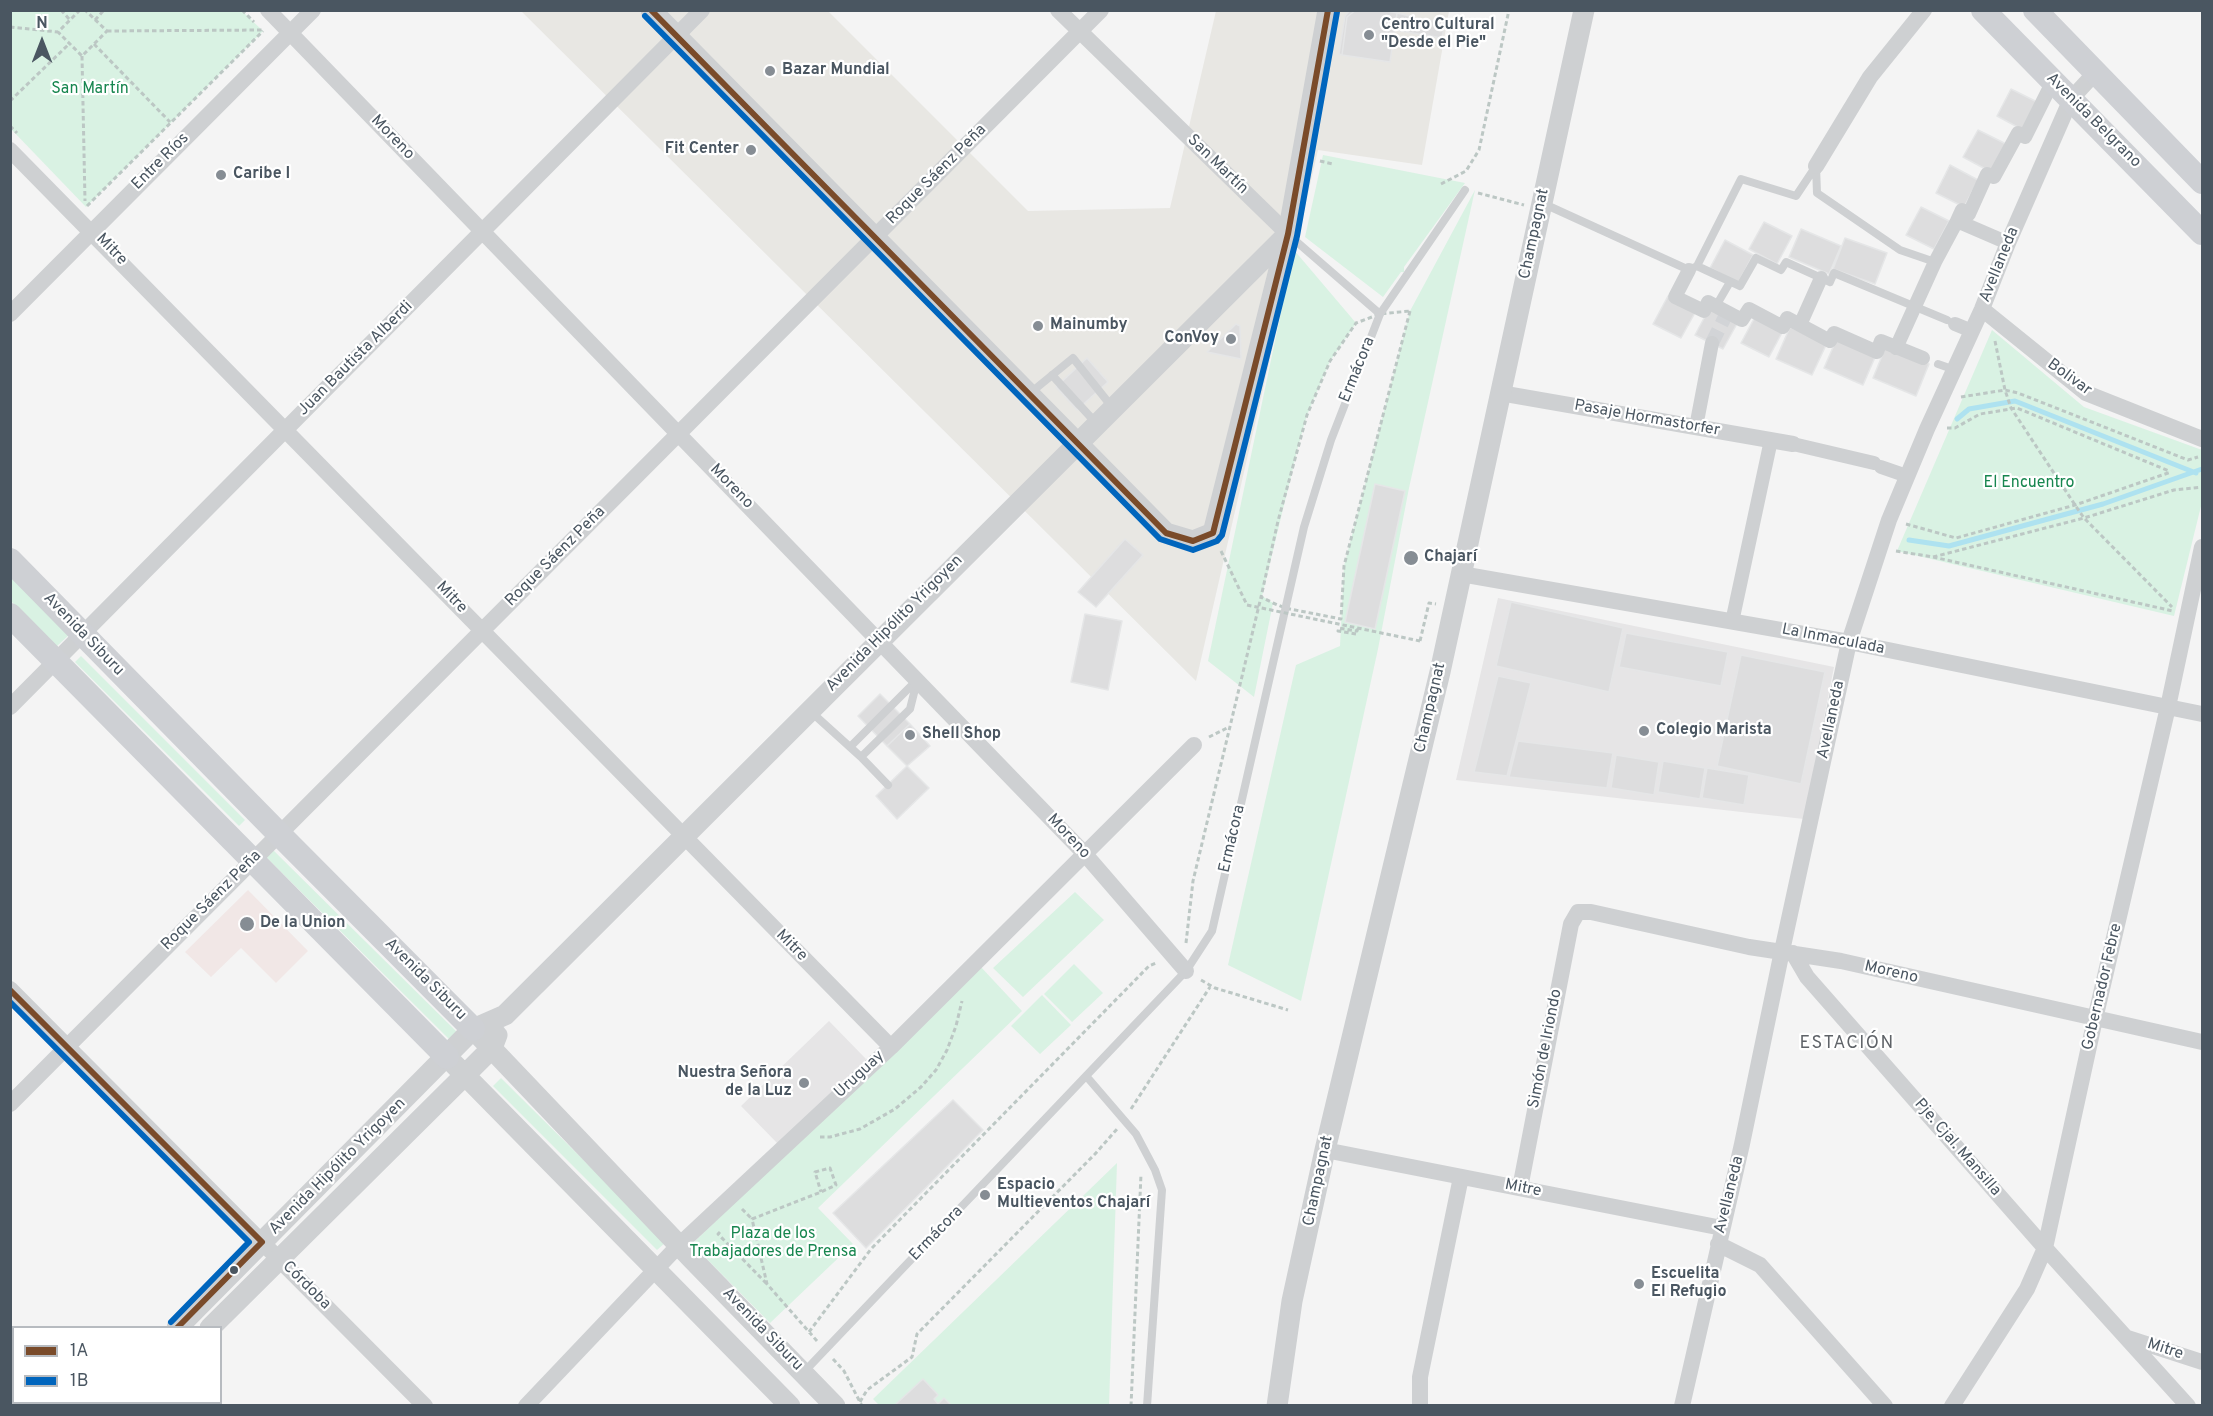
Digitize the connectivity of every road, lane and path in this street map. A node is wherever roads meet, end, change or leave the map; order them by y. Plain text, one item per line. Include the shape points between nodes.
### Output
1 (61, 10) edge
2 (80, 10) edge
3 (85, 10) edge
4 (104, 10) edge
5 (242, 10) edge
6 (268, 10) edge
7 (313, 10) edge
8 (651, 10) edge
9 (702, 10) edge
10 (1058, 10) edge
11 (1101, 10) edge
12 (1328, 10) edge
13 (1509, 10) edge
14 (1584, 10) edge
15 (1924, 10) edge
16 (1983, 10) edge
17 (2035, 10) edge
18 (70, 20) junction
19 (94, 20) junction
20 (10, 27) edge
21 (107, 31) junction
22 (263, 31) junction
23 (1080, 32) junction
24 (58, 33) junction
25 (291, 33) junction
26 (676, 36) junction
27 (69, 44) junction
28 (94, 44) junction
29 (82, 56) junction
30 (2095, 73) junction
31 (2053, 81) junction
32 (2071, 99) junction
33 (10, 101) edge
34 (171, 123) junction
35 (10, 126) edge
36 (18, 134) dead end
37 (10, 150) edge
38 (1318, 161) dead end
39 (1333, 164) dead end
40 (1816, 166) junction
41 (2202, 182) edge
42 (1465, 190) junction
43 (78, 199) dead end
44 (1541, 206) junction
45 (86, 207) junction
46 (1957, 221) junction
47 (93, 231) junction
48 (483, 232) junction
49 (2202, 233) edge
50 (1288, 234) junction
51 (875, 237) junction
52 (2008, 243) junction
53 (1935, 262) junction
54 (1693, 268) junction
55 (1821, 278) junction
56 (1730, 282) junction
57 (1915, 306) junction
58 (1982, 309) junction
59 (1723, 311) junction
60 (10, 314) edge
61 (1380, 314) junction
62 (1951, 322) joint
63 (1800, 325) junction
64 (1972, 331) junction
65 (1712, 343) tunnel mouth
66 (1896, 348) junction
67 (1923, 358) dead end
68 (1938, 364) dead end
69 (1954, 370) junction
70 (1052, 375) junction
71 (1500, 393) junction
72 (2006, 393) junction
73 (1028, 394) junction
74 (1942, 399) junction
75 (2010, 407) junction
76 (1114, 408) junction
77 (1098, 424) junction
78 (1696, 427) junction
79 (1927, 429) junction
80 (286, 430) junction
81 (679, 434) junction
82 (2202, 439) edge
83 (1771, 440) junction
84 (1078, 444) junction
85 (1793, 444) joint
86 (2202, 455) edge
87 (1907, 476) junction
88 (2202, 487) edge
89 (2075, 506) junction
90 (2084, 518) junction
91 (1889, 520) junction
92 (1212, 533) junction
93 (2202, 547) edge
94 (1880, 548) junction
95 (1933, 557) junction
96 (10, 560) edge
97 (1461, 574) junction
98 (1262, 597) dead end
99 (1435, 604) dead end
100 (10, 615) edge
101 (1732, 622) junction
102 (1358, 628) junction
103 (483, 630) junction
104 (1356, 634) dead end
105 (83, 635) junction
106 (879, 640) junction
107 (1849, 642) junction
108 (56, 661) junction
109 (917, 680) junction
110 (10, 707) edge
111 (2168, 707) junction
112 (809, 710) junction
113 (2202, 714) edge
114 (1229, 727) junction
115 (1194, 745) joint
116 (850, 747) junction
117 (861, 757) junction
118 (888, 785) dead end
119 (279, 834) junction
120 (683, 837) junction
121 (1084, 853) junction
122 (254, 860) junction
123 (1578, 912) joint
124 (1187, 942) junction
125 (1787, 952) junction
126 (1171, 957) junction
127 (1189, 967) junction
128 (965, 972) junction
129 (1210, 987) junction
130 (10, 989) edge
131 (1288, 1010) dead end
132 (505, 1015) junction
133 (2096, 1019) junction
134 (473, 1029) junction
135 (2202, 1042) edge
136 (68, 1046) junction
137 (891, 1047) junction
138 (492, 1048) junction
139 (447, 1057) junction
140 (465, 1075) junction
141 (1087, 1077) junction
142 (10, 1104) edge
143 (1124, 1120) junction
144 (795, 1137) junction
145 (1143, 1145) junction
146 (1325, 1150) junction
147 (1461, 1177) junction
148 (1520, 1188) junction
149 (821, 1192) junction
150 (742, 1209) dead end
151 (752, 1219) junction
152 (1720, 1236) junction
153 (262, 1242) junction
154 (680, 1245) junction
155 (2045, 1248) junction
156 (279, 1259) junction
157 (656, 1269) junction
158 (179, 1326) edge
159 (212, 1326) edge
160 (809, 1332) junction
161 (2127, 1338) junction
162 (826, 1351) junction
163 (2202, 1362) edge
164 (804, 1372) junction
165 (861, 1403) edge
166 (425, 1406) edge
167 (526, 1406) edge
168 (790, 1406) edge
169 (835, 1406) edge
170 (1131, 1406) edge
171 (1147, 1406) edge
172 (1277, 1406) edge
173 (1420, 1406) edge
174 (1682, 1406) edge
175 (1885, 1406) edge
176 (1952, 1406) edge
177 (2188, 1406) edge

1 - 18 path
2 - 18 path
3 - 19 path
4 - 19 path
5 - 22 path
6 - 25 street, Moreno
7 - 25 street, Entre Ríos
8 - 26 street
9 - 26 street, Juan Bautista Alberdi
10 - 23 street, San Martín
11 - 23 street, Roque Sáenz Peña
12 - 50 street
13 - 42 path via 1479,150 1466,171 1441,184
14 - 44 street, Champagnat
15 - 40 street via 1870,77
16 - 31 main road, Avenida Belgrano
17 - 30 main road
18 - 24 path
19 - 21 path
20 - 24 path
21 - 22 path
21 - 28 path
22 - 34 path
23 - 50 street, San Martín
23 - 51 street, Roque Sáenz Peña
24 - 27 path
25 - 47 street, Entre Ríos
25 - 48 street, Moreno
26 - 48 street, Juan Bautista Alberdi
26 - 51 street
27 - 29 path
27 - 33 path
28 - 29 path
28 - 34 path
29 - 45 path
30 - 32 street, Avellaneda
30 - 41 main road
31 - 32 main road, Avenida Belgrano
31 - 46 street via 2025,137 2018,133 1994,177 1987,174 1968,214 1962,210
32 - 49 main road, Avenida Belgrano
32 - 52 street, Avellaneda
34 - 45 path
35 - 36 path
37 - 47 street, Mitre
38 - 39 path
40 - 53 lane via 1817,193 1900,250
40 - 54 lane via 1796,196 1741,179
42 - 44 path
42 - 61 lane, Ermácora
43 - 45 path
44 - 54 lane
44 - 71 street, Champagnat
46 - 52 street
46 - 53 street
47 - 60 street, Entre Ríos
47 - 80 street, Mitre
48 - 80 street, Juan Bautista Alberdi
48 - 81 street, Moreno
50 - 61 lane, San Martín
50 - 76 street, Avenida Hipólito Yrigoyen
50 - 92 street
51 - 73 street
51 - 81 street, Roque Sáenz Peña
52 - 58 street, Avellaneda
53 - 57 street
54 - 56 lane
54 - 59 street via 1675,297 1704,311 1708,302
55 - 56 lane via 1786,262 1781,270 1756,258 1740,286
55 - 57 lane via 1830,282 1834,273
55 - 63 street
56 - 59 lane
57 - 62 lane
57 - 66 street
58 - 64 street, Avellaneda
58 - 72 path via 1994,337
58 - 82 street, Bolivar via 2086,393
59 - 63 street via 1742,320 1749,309 1783,327 1787,318
61 - 127 lane, Ermácora via 1331,440 1304,527 1212,932
62 - 64 street
63 - 66 street via 1830,340 1834,333 1876,352 1881,341
64 - 69 street, Avellaneda
65 - 78 street
66 - 67 street
68 - 69 lane
69 - 74 street, Avellaneda
70 - 73 lane
70 - 76 lane via 1073,358
70 - 77 lane
71 - 78 street, Pasaje Hormastorfer
71 - 97 street, Champagnat
72 - 74 path
72 - 75 path
72 - 86 path via 2018,393 2188,460
73 - 84 street
74 - 79 street, Avellaneda
75 - 79 path via 1980,414 1954,428
75 - 89 path
75 - 89 path via 2171,472
76 - 77 street, Avenida Hipólito Yrigoyen
77 - 84 street, Avenida Hipólito Yrigoyen
78 - 83 street, Pasaje Hormastorfer
79 - 87 street, Avellaneda
80 - 103 street, Mitre
80 - 105 street, Juan Bautista Alberdi
81 - 103 street, Roque Sáenz Peña
81 - 106 street, Moreno
83 - 85 street, Pasaje Hormastorfer
83 - 101 street
84 - 92 street via 1166,532 1193,541
84 - 106 street, Avenida Hipólito Yrigoyen
85 - 87 street
87 - 91 street, Avellaneda
88 - 90 path via 2174,490
89 - 90 path
89 - 91 path via 1956,538
90 - 95 path
90 - 95 path via 2177,612
91 - 94 street, Avellaneda
92 - 102 path, bridge via 1247,605
93 - 111 street, Gobernador Febre
94 - 95 path
94 - 107 street, Avellaneda
96 - 105 main road, Avenida Siburu
97 - 101 street, La Inmaculada
97 - 146 street, Champagnat
98 - 114 path
99 - 102 path, bridge via 1429,603 1420,641
100 - 108 main road, Avenida Siburu
101 - 107 street, La Inmaculada
102 - 104 path via 1338,631
103 - 119 street, Roque Sáenz Peña
103 - 120 street, Mitre
105 - 108 street, Juan Bautista Alberdi
105 - 119 main road, Avenida Siburu
106 - 109 street, Moreno
106 - 112 street, Avenida Hipólito Yrigoyen
107 - 111 street, La Inmaculada
107 - 125 street, Avellaneda
108 - 110 street, Juan Bautista Alberdi
108 - 122 main road, Avenida Siburu
109 - 116 lane
109 - 117 lane via 910,709
109 - 121 street, Moreno
111 - 113 street, La Inmaculada
111 - 133 street, Gobernador Febre
112 - 116 lane
112 - 120 street, Avenida Hipólito Yrigoyen
114 - 115 path
114 - 124 path via 1193,881
115 - 121 street, Uruguay
116 - 117 lane
117 - 118 lane
119 - 122 street, Roque Sáenz Peña
119 - 134 main road, Avenida Siburu
120 - 132 street, Avenida Hipólito Yrigoyen
120 - 137 street, Mitre
121 - 126 street, Moreno
121 - 128 street, Uruguay
122 - 136 street, Roque Sáenz Peña
122 - 139 main road, Avenida Siburu
123 - 125 street, Moreno
123 - 148 street, Simón de Iriondo via 1571,924
124 - 126 path
124 - 127 path
125 - 133 street, Moreno
125 - 152 street, Avellaneda
125 - 155 street, Pje. Cjal. Mansilla
126 - 127 street, Moreno
126 - 160 path via 1149,966 871,1249
127 - 129 path
127 - 141 lane, Ermácora
128 - 137 street, Uruguay
128 - 144 path via 956,1026 936,1070 921,1087 896,1109 860,1129 830,1137
129 - 131 path
129 - 143 path
130 - 136 street, Córdoba
132 - 134 street, Avenida Hipólito Yrigoyen
132 - 138 street, Avenida Hipólito Yrigoyen
133 - 135 street, Moreno
133 - 155 street, Gobernador Febre
134 - 138 street, Avenida Siburu
134 - 139 street, Avenida Hipólito Yrigoyen
136 - 142 street, Roque Sáenz Peña
136 - 153 street, Córdoba
137 - 144 street, Uruguay
138 - 140 street, Avenida Hipólito Yrigoyen
138 - 154 street, Avenida Siburu
139 - 140 street, Avenida Siburu
139 - 153 street, Avenida Hipólito Yrigoyen
140 - 156 street, Avenida Hipólito Yrigoyen
140 - 157 street, Avenida Siburu
141 - 143 lane
141 - 162 lane, Ermácora
143 - 145 lane
143 - 165 path via 917,1334 912,1356 867,1390
144 - 154 street, Uruguay
145 - 170 path
145 - 171 lane via 1162,1190
146 - 147 street, Mitre
146 - 172 street, Champagnat via 1292,1301
147 - 148 street, Mitre
147 - 173 street via 1420,1377
148 - 152 street, Mitre
149 - 149 path via 836,1185 830,1168 814,1173
149 - 151 path
150 - 151 path
151 - 160 path via 768,1284
152 - 174 street, Avellaneda
152 - 175 street, Mitre via 1760,1265
153 - 156 street, Córdoba
153 - 158 street, Avenida Hipólito Yrigoyen
154 - 157 street, Uruguay
154 - 164 street, Avenida Siburu
155 - 161 street, Pje. Cjal. Mansilla
155 - 176 street, Gobernador Febre via 2027,1289
156 - 159 street, Avenida Hipólito Yrigoyen
156 - 166 street, Córdoba
157 - 167 street, Uruguay
157 - 168 street, Avenida Siburu
160 - 162 path
161 - 163 street, Mitre
161 - 177 street, Pje. Cjal. Mansilla
162 - 164 lane, Ermácora
162 - 165 path via 844,1371
164 - 169 street, Avenida Siburu

